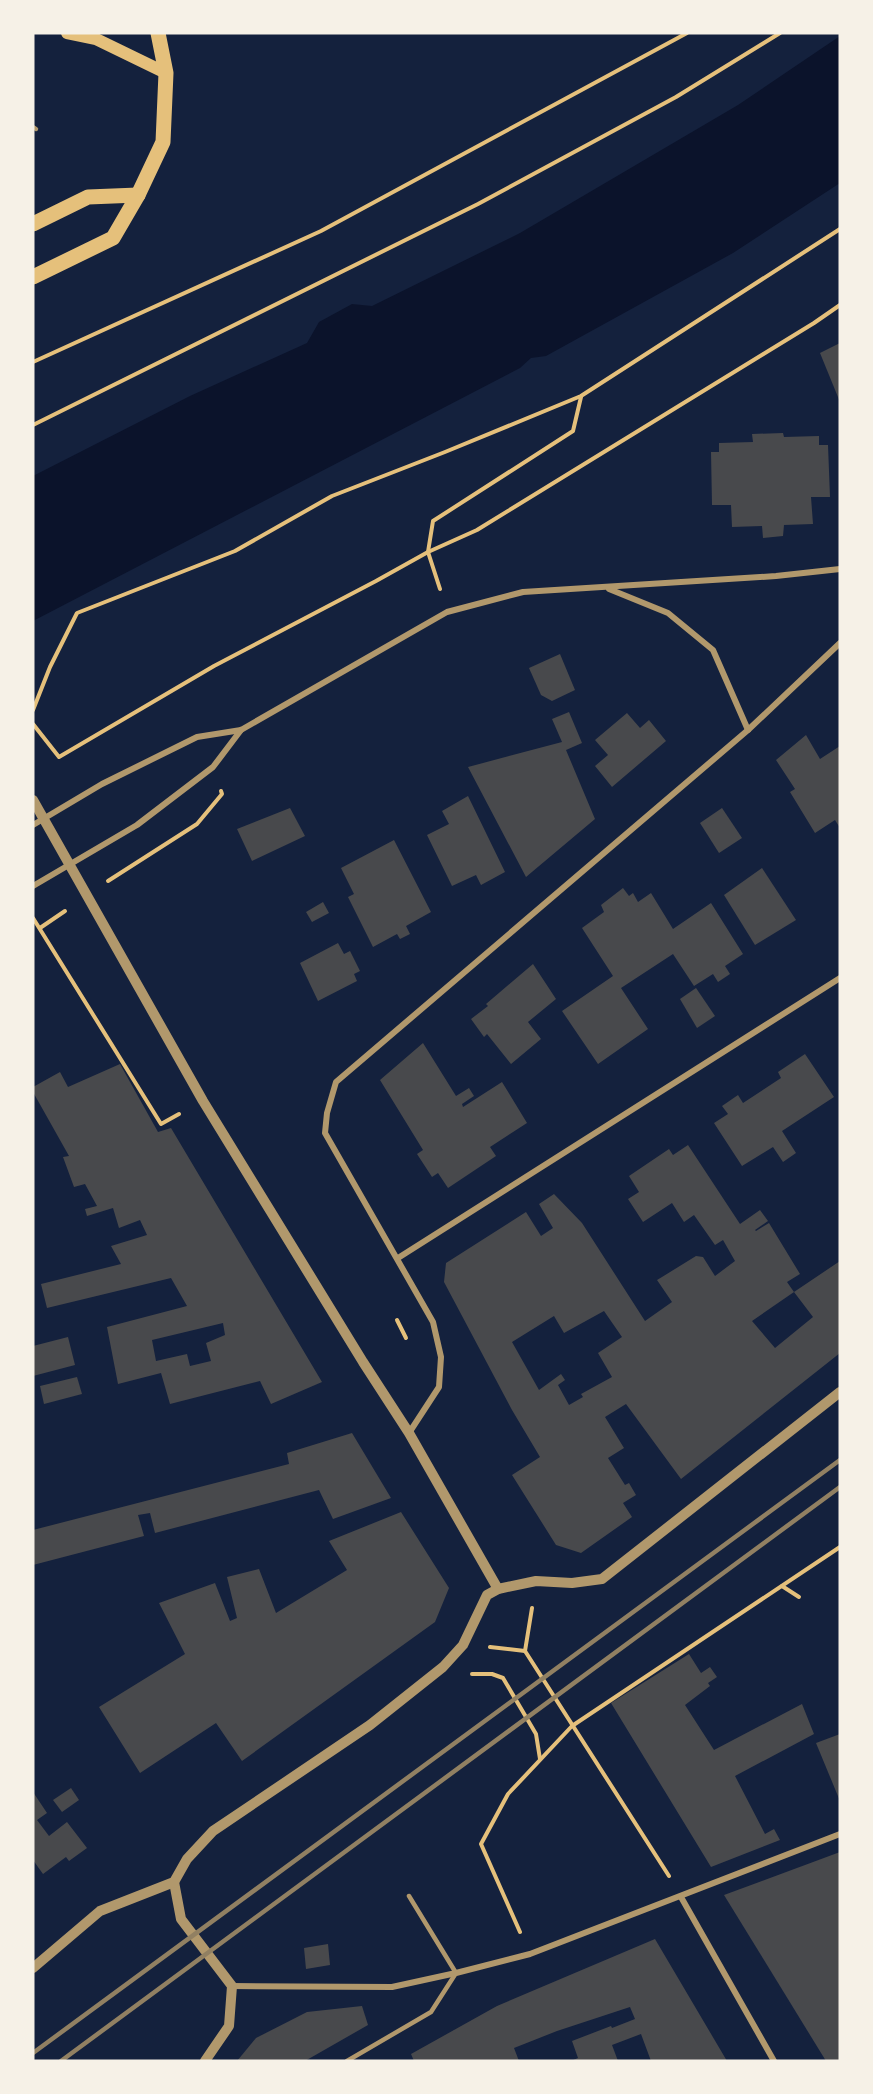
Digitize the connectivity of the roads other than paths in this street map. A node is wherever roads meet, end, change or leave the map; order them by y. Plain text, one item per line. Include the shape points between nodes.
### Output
1 (67, 33) edge
2 (158, 33) edge
3 (166, 73) junction
4 (138, 195) junction
5 (33, 224) edge
6 (33, 277) edge
7 (840, 569) edge
8 (605, 587) junction
9 (840, 643) edge
10 (241, 730) junction
11 (748, 730) junction
12 (33, 800) edge
13 (33, 825) edge
14 (33, 886) edge
15 (840, 978) edge
16 (398, 1258) junction
17 (840, 1392) edge
18 (409, 1433) junction
19 (498, 1588) junction
20 (840, 1834) edge
21 (174, 1882) junction
22 (409, 1896) dead end
23 (681, 1897) junction
24 (33, 1968) edge
25 (456, 1973) junction
26 (232, 1986) junction
27 (205, 2061) edge
28 (347, 2061) edge
29 (774, 2061) edge

1 - 3 main road via 96,39
2 - 3 main road
3 - 4 main road via 163,142
4 - 5 main road via 88,197
4 - 6 main road via 113,238
7 - 8 street
8 - 10 street via 523,592 447,612
8 - 11 street via 668,613 713,650
9 - 11 street
10 - 13 street via 197,737 102,784
10 - 14 street via 213,767 137,825
11 - 16 street via 336,1082 325,1133
12 - 18 street via 203,1101
15 - 16 street
16 - 18 street via 433,1322 441,1357 439,1388
17 - 19 street via 602,1579 572,1583 536,1581
18 - 19 street
19 - 21 street via 487,1595 463,1645 443,1667 370,1725 213,1831 187,1859
20 - 23 street
21 - 24 street via 100,1911
21 - 26 street via 182,1919
22 - 25 lane
23 - 25 street via 530,1954
23 - 29 street
25 - 26 street via 392,1988
25 - 28 lane via 430,2012
26 - 27 street via 229,2026

